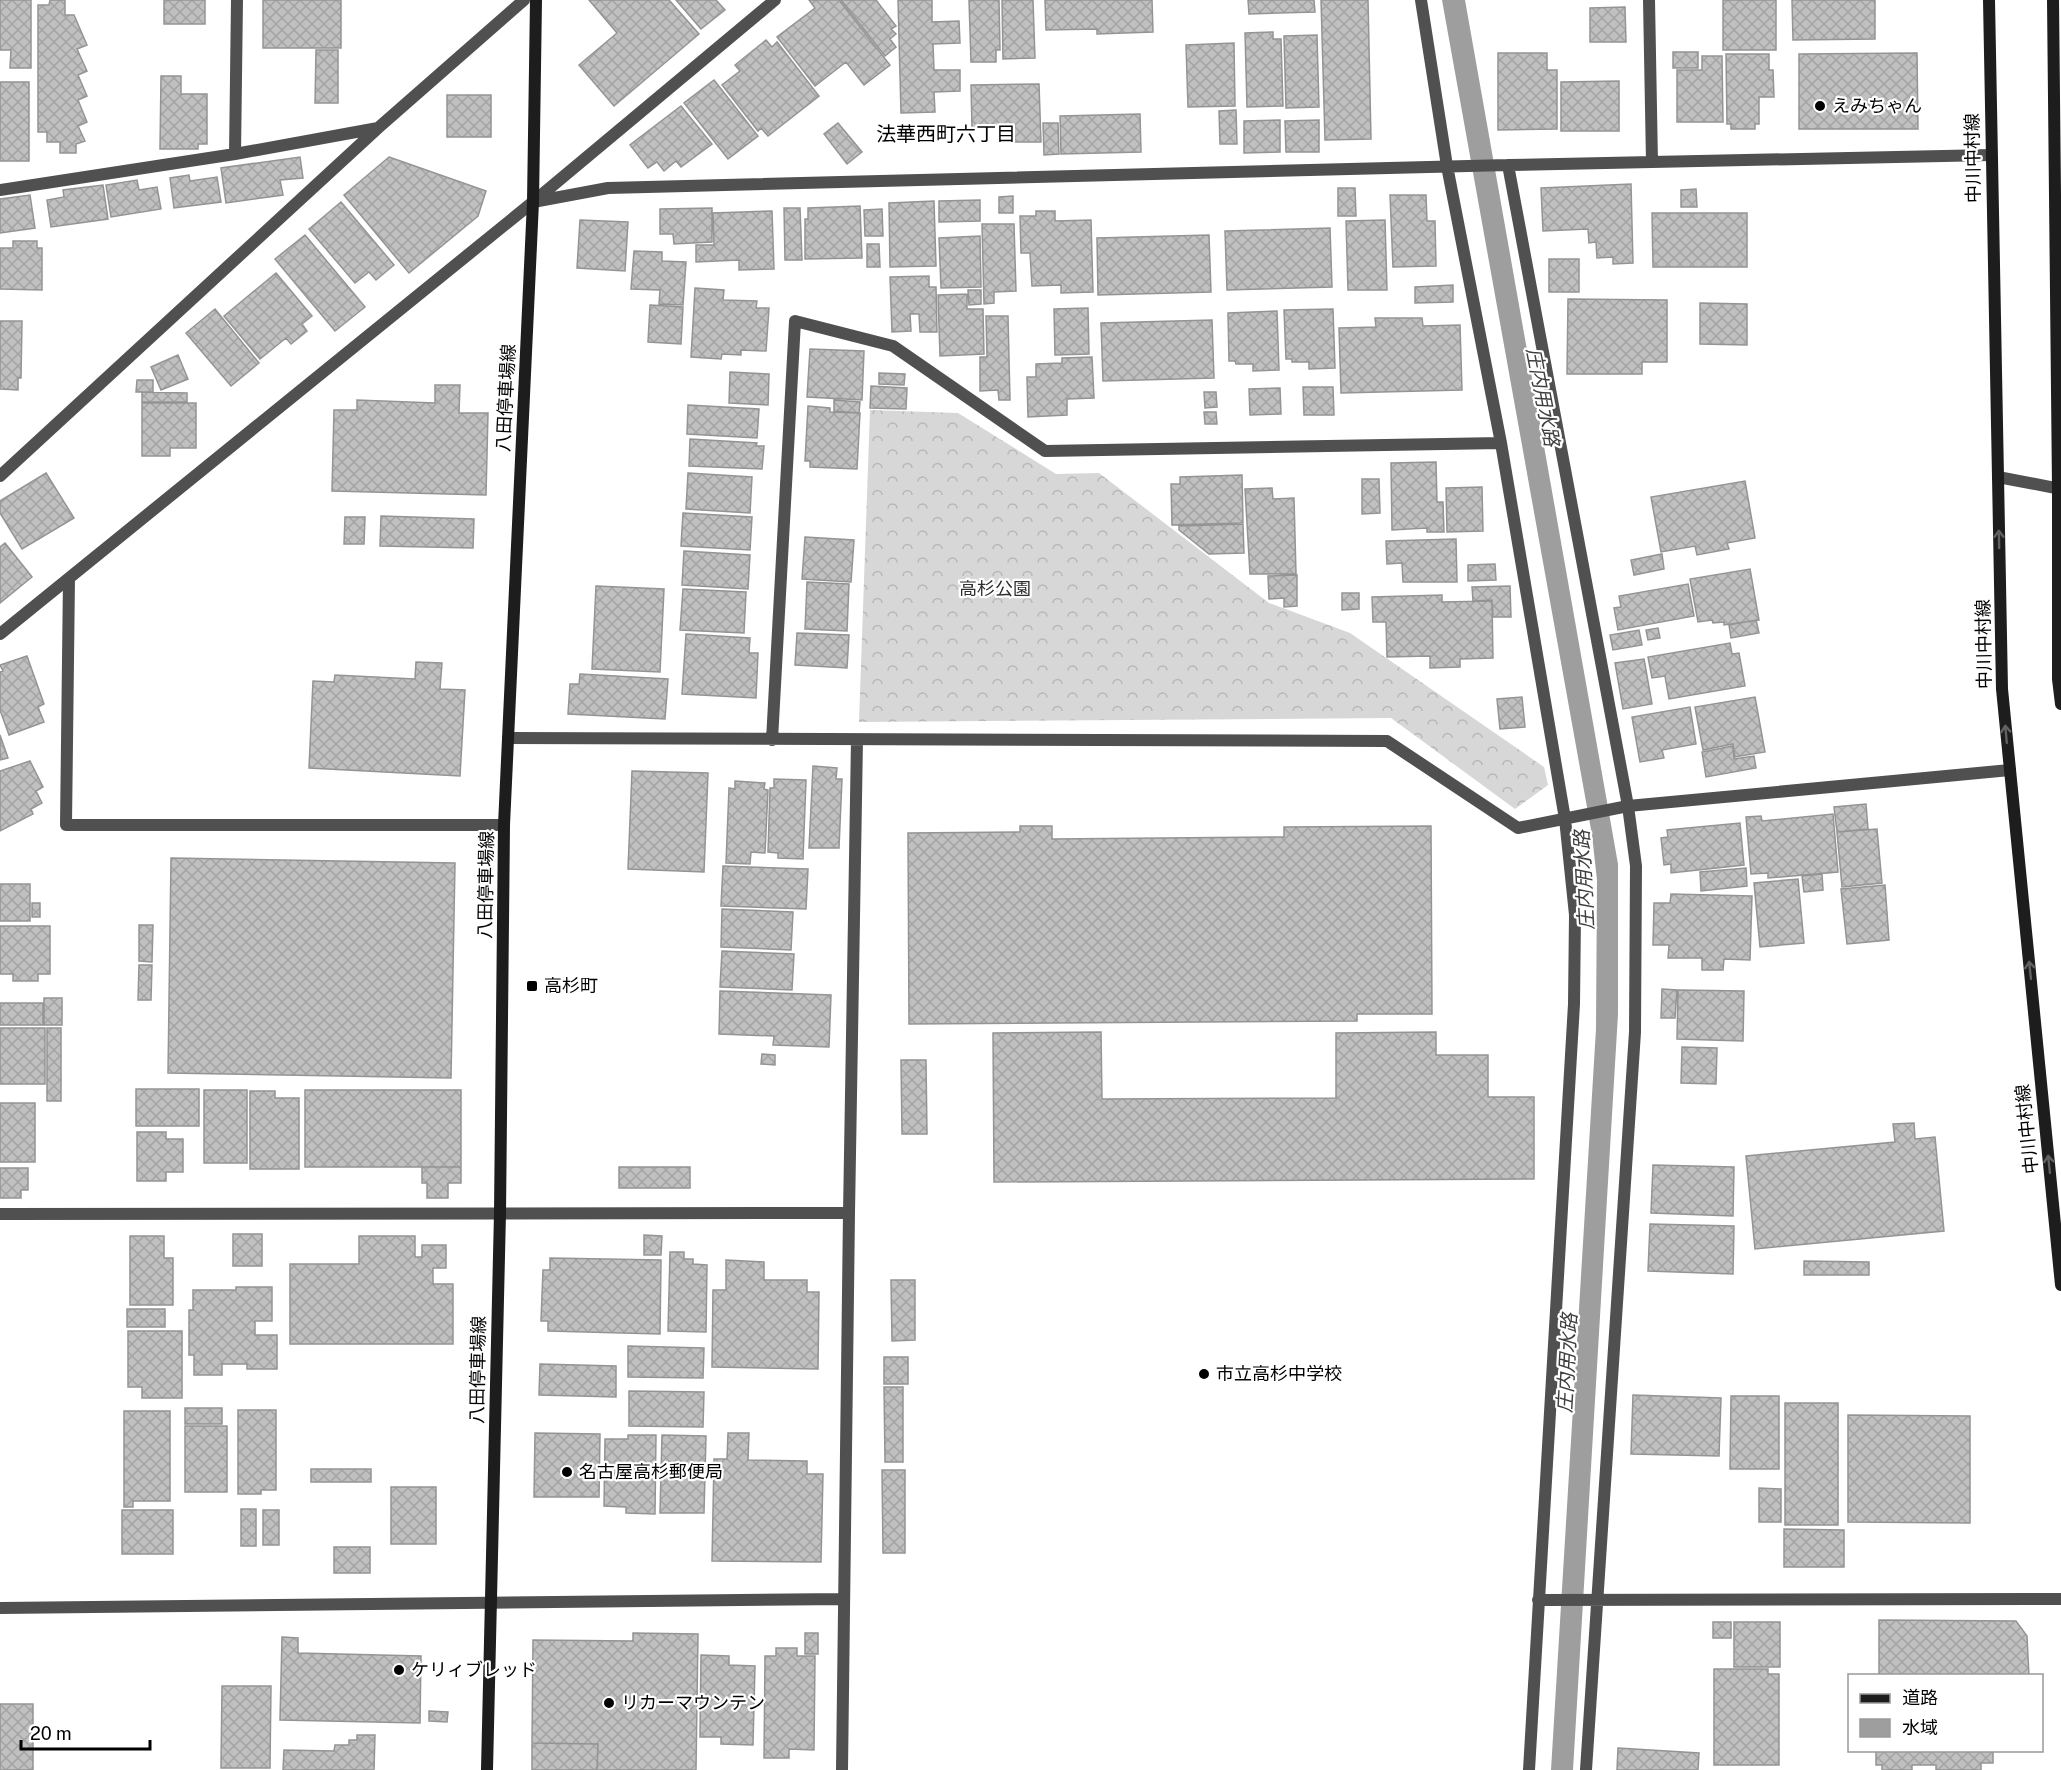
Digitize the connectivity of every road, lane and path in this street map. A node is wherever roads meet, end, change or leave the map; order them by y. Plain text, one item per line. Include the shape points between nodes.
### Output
1 (237, 0) edge
2 (524, 0) edge
3 (536, 0) edge
4 (775, 0) edge
5 (1421, 0) edge
6 (1649, 0) edge
7 (1989, 0) edge
8 (2053, 0) edge
9 (378, 128) junction
10 (236, 154) junction
11 (1991, 155) junction
12 (2058, 155) edge
13 (1652, 162) junction
14 (1504, 165) junction
15 (1448, 166) junction
16 (0, 190) edge
17 (533, 202) junction
18 (1501, 444) junction
19 (0, 476) edge
20 (1998, 477) junction
21 (2060, 488) edge
22 (69, 578) junction
23 (0, 634) edge
24 (2061, 704) edge
25 (508, 738) junction
26 (772, 740) junction
27 (857, 740) junction
28 (2010, 770) junction
29 (1628, 806) junction
30 (1565, 819) junction
31 (504, 825) junction
32 (849, 1213) junction
33 (0, 1214) edge
34 (500, 1214) junction
35 (2061, 1285) edge
36 (844, 1599) junction
37 (1594, 1599) junction
38 (2061, 1599) edge
39 (1538, 1600) junction
40 (491, 1603) junction
41 (0, 1608) edge
42 (487, 1770) edge
43 (842, 1770) edge
44 (1528, 1770) edge
45 (1586, 1770) edge

1 - 10 street
2 - 9 street
3 - 17 main road, 八田停車場線
4 - 17 street
5 - 15 street
6 - 13 street
7 - 11 main road, 中川中村線
8 - 12 main road
9 - 10 street
9 - 19 street
10 - 16 street
11 - 13 street
11 - 20 main road, 中川中村線
12 - 21 main road
13 - 14 street
14 - 15 street
14 - 29 street
15 - 17 street via 608,188
15 - 18 street
17 - 22 street
17 - 25 main road, 八田停車場線
18 - 26 street via 1045,451 893,346 795,321
18 - 30 street
20 - 21 street
28 -> 20 main road, 中川中村線 via 2002,689
21 - 24 main road
22 - 23 street
22 - 31 street via 66,825
25 - 26 street
25 - 31 main road, 八田停車場線
26 - 27 street
27 - 30 street via 1387,741 1518,828
27 - 32 street
28 - 29 street
35 -> 28 main road, 中川中村線
29 - 30 street
29 - 37 street via 1636,866 1635,1032
30 - 39 street via 1575,915 1574,1004
31 - 34 main road, 八田停車場線
32 - 34 street
32 - 36 street
33 - 34 street
34 - 40 main road, 八田停車場線
36 - 40 street
36 - 43 street
37 - 38 street
37 - 39 street
37 - 45 street
39 - 44 street
40 - 41 street
40 - 42 main road, 八田停車場線

